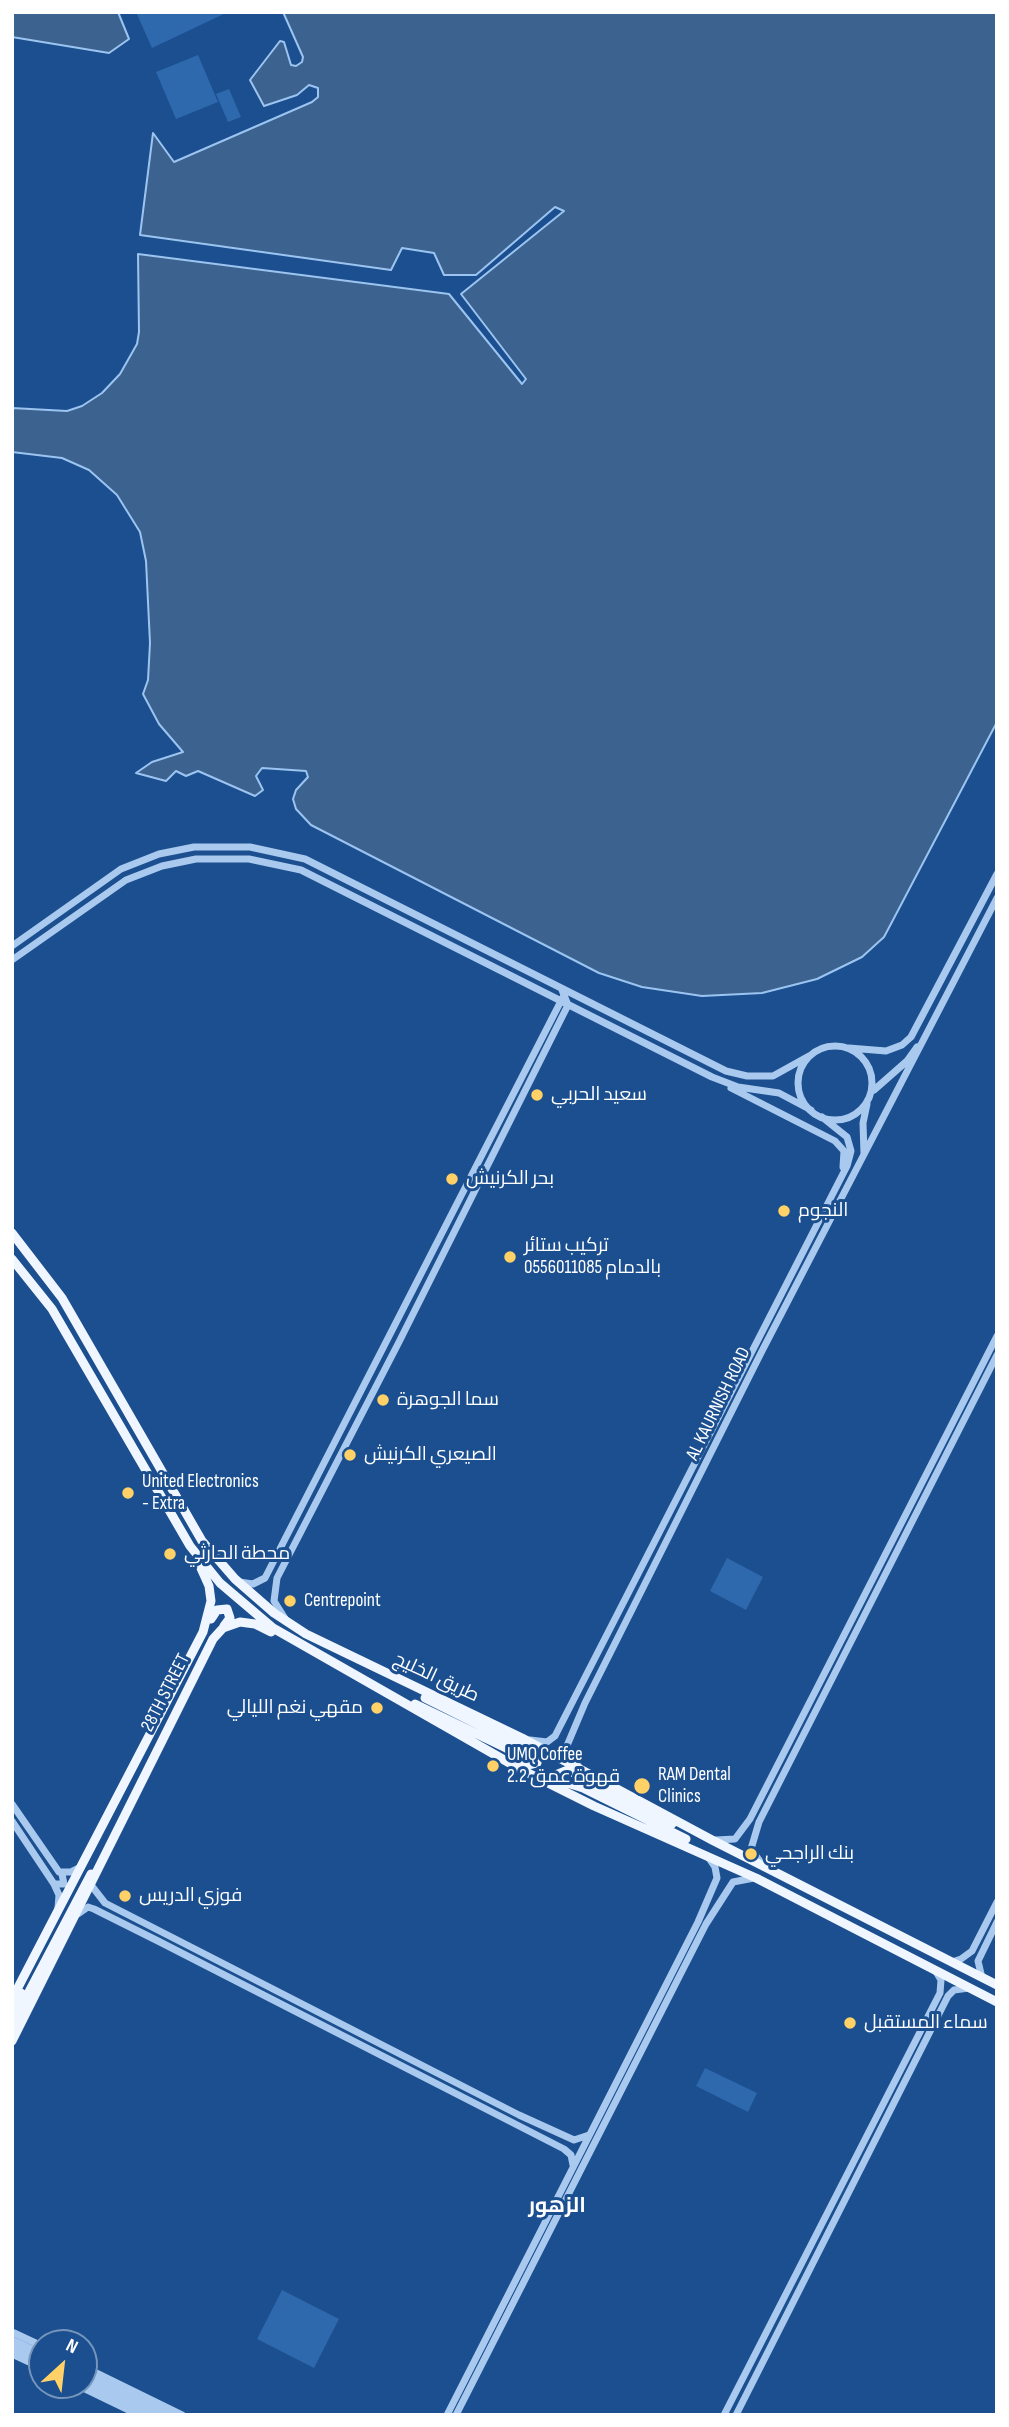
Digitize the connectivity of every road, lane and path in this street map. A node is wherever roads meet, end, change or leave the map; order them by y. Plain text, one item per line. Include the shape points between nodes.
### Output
1 (997, 874) edge
2 (997, 898) edge
3 (64, 908) junction
4 (64, 922) junction
5 (14, 944) edge
6 (12, 960) edge
7 (560, 988) junction
8 (577, 997) junction
9 (563, 998) junction
10 (568, 1005) junction
11 (932, 1024) junction
12 (849, 1048) junction
13 (809, 1056) junction
14 (712, 1077) junction
15 (870, 1098) junction
16 (811, 1110) junction
17 (822, 1117) junction
18 (862, 1162) junction
19 (841, 1174) junction
20 (12, 1233) edge
21 (12, 1259) edge
22 (997, 1336) edge
23 (997, 1355) edge
24 (975, 1379) junction
25 (961, 1426) junction
26 (681, 1488) junction
27 (671, 1533) junction
28 (190, 1546) junction
29 (876, 1573) junction
30 (265, 1578) junction
31 (277, 1578) junction
32 (238, 1581) junction
33 (870, 1604) junction
34 (288, 1623) junction
35 (223, 1628) junction
36 (204, 1632) junction
37 (297, 1644) junction
38 (593, 1663) junction
39 (373, 1668) junction
40 (390, 1695) junction
41 (585, 1703) junction
42 (522, 1738) junction
43 (580, 1768) junction
44 (12, 1804) edge
45 (12, 1821) edge
46 (744, 1829) junction
47 (98, 1834) junction
48 (754, 1834) junction
49 (712, 1840) junction
50 (108, 1849) junction
51 (731, 1850) junction
52 (703, 1853) junction
53 (765, 1867) junction
54 (79, 1868) junction
55 (741, 1871) junction
56 (62, 1874) junction
57 (755, 1878) junction
58 (715, 1883) junction
59 (54, 1884) junction
60 (91, 1885) junction
61 (727, 1889) junction
62 (100, 1899) junction
63 (997, 1902) edge
64 (94, 1909) junction
65 (58, 1911) junction
66 (77, 1914) junction
67 (997, 1922) edge
68 (951, 1962) junction
69 (934, 1969) junction
70 (982, 1978) junction
71 (997, 1985) edge
72 (971, 1988) junction
73 (12, 1998) edge
74 (997, 2002) edge
75 (931, 2009) junction
76 (12, 2011) edge
77 (937, 2018) junction
78 (12, 2024) edge
79 (12, 2041) edge
80 (594, 2136) junction
81 (569, 2138) junction
82 (564, 2148) junction
83 (572, 2168) junction
84 (12, 2332) edge
85 (28, 2339) edge
86 (12, 2340) edge
87 (12, 2347) edge
88 (28, 2347) edge
89 (12, 2354) edge
90 (28, 2354) edge
91 (28, 2361) edge
92 (98, 2374) edge
93 (98, 2382) edge
94 (98, 2389) edge
95 (98, 2395) edge
96 (139, 2415) edge
97 (152, 2415) edge
98 (167, 2415) edge
99 (182, 2415) edge
100 (447, 2415) edge
101 (456, 2415) edge
102 (724, 2415) edge
103 (736, 2415) edge

1 - 12 street via 911,1037 886,1051
2 - 11 street
3 - 4 street via 59,919
3 - 5 street
3 - 7 street via 121,869 159,854 194,847 250,847 305,859
4 - 6 street
4 - 9 street via 127,880 162,866 196,859 249,859 301,870
7 - 8 street
7 - 9 street
8 - 9 street
8 - 13 street via 715,1067 738,1074 773,1076
9 - 10 street
9 - 30 street
10 - 14 street
10 - 31 street
11 - 15 street via 907,1061 879,1083
11 - 18 street, AL KAURNISH ROAD
12 - 13 street via 828,1046
12 - 15 street via 866,1062 873,1083
13 - 16 street via 802,1065 799,1089
14 - 16 street via 738,1087 779,1093
14 - 19 street via 835,1141 845,1155
15 - 17 street via 854,1115
15 - 18 street via 863,1123
16 - 17 street
17 - 19 street, AL KAURNISH ROAD via 849,1142 850,1156
18 - 27 street, AL KAURNISH ROAD
19 - 26 street, AL KAURNISH ROAD
20 - 32 main road, طريق الخليج via 62,1298 191,1524
21 - 28 main road, طريق الخليج via 52,1309
22 - 24 street
23 - 25 street
24 - 25 street
24 - 29 street
25 - 33 street
26 - 27 street via 687,1494
26 - 38 street, AL KAURNISH ROAD
27 - 41 street, AL KAURNISH ROAD
28 - 36 main road, 28TH STREET via 211,1593
28 - 37 main road, طريق الخليج via 227,1590
29 - 33 street
29 - 46 street
30 - 31 street via 268,1587
30 - 32 street via 253,1584
31 - 34 street via 274,1601
32 - 34 main road, طريق الخليج
33 - 48 street
34 - 39 main road, طريق الخليج
35 - 36 main road via 230,1614 223,1608
35 - 37 main road via 248,1622
35 - 50 main road, 28TH STREET via 209,1646
36 - 47 main road, 28TH STREET
37 - 40 main road, طريق الخليج
38 - 41 street via 582,1698
38 - 42 street, AL KAURNISH ROAD via 554,1738 544,1742
39 - 40 main road via 533,1752 538,1761 529,1765 506,1748
39 - 42 main road, طريق الخليج
40 - 52 main road, طريق الخليج via 576,1798
41 - 43 street, AL KAURNISH ROAD via 566,1748
42 - 43 main road, طريق الخليج
43 - 49 main road, طريق الخليج
44 - 56 street
45 - 59 street
46 - 48 street via 741,1836 745,1840
46 - 49 street via 731,1841
47 - 54 main road, 28TH STREET
47 - 76 main road, 28TH STREET via 81,1878
48 - 53 street via 751,1849
49 - 51 main road, طريق الخليج
50 - 60 main road, 28TH STREET
50 - 78 main road, 28TH STREET
51 - 53 main road, طريق الخليج
51 - 55 main road via 568,1770 558,1774 561,1781 668,1830
52 - 55 main road, طريق الخليج
52 - 58 street via 717,1870
53 - 68 main road, طريق الخليج
54 - 56 street
54 - 65 main road, 28TH STREET
55 - 57 main road, طريق الخليج
56 - 59 street via 64,1884
57 - 61 street via 739,1879
57 - 69 main road, طريق الخليج
58 - 61 street via 724,1881
58 - 80 street
59 - 65 street
60 - 62 street
60 - 66 main road, 28TH STREET
61 - 80 street
62 - 64 street via 93,1901
62 - 81 street
63 - 68 street via 972,1951
64 - 66 street via 88,1907
64 - 82 street
65 - 73 main road, 28TH STREET
66 - 79 main road, 28TH STREET
67 - 70 street via 978,1961
68 - 70 main road, طريق الخليج
69 - 72 main road, طريق الخليج
69 - 75 street via 943,1985
70 - 71 main road, طريق الخليج
72 - 74 main road, طريق الخليج
72 - 77 street via 951,1993
75 - 77 street
75 - 102 street
77 - 103 street
80 - 81 street
80 - 83 street
80 - 101 street
81 - 82 street via 571,2147
82 - 83 street via 572,2158
83 - 100 street
84 - 85 street
86 - 88 street
87 - 90 street
89 - 91 street
92 - 99 street
93 - 98 street
94 - 97 street
95 - 96 street

